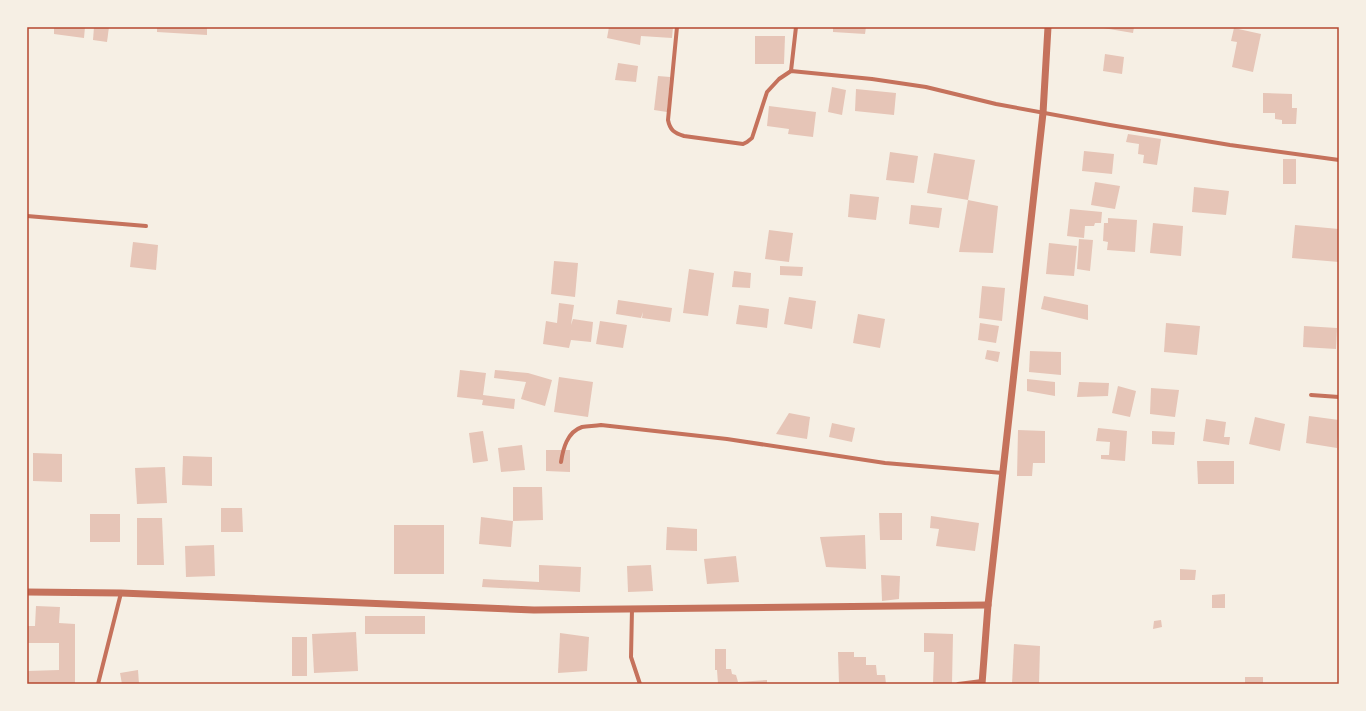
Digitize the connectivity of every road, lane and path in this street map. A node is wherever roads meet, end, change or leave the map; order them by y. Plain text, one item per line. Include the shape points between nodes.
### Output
1 (677, 27) edge
2 (796, 27) edge
3 (1048, 27) edge
4 (791, 71) junction
5 (1042, 113) junction
6 (1339, 160) edge
7 (27, 216) edge
8 (146, 226) dead end
9 (1311, 395) dead end
10 (1339, 397) edge
11 (561, 462) dead end
12 (1003, 473) junction
13 (27, 592) edge
14 (121, 594) junction
15 (988, 605) junction
16 (632, 609) junction
17 (982, 683) edge
18 (98, 684) edge
19 (640, 684) edge
20 (958, 684) edge

1 - 4 street via 668,120 670,128 675,133 743,144 748,142 752,138 767,92
2 - 4 street
3 - 5 street
4 - 5 street via 926,87
5 - 6 street via 1230,145
5 - 12 street
7 - 8 street
9 - 10 street
11 - 12 street via 563,448 572,433 581,428 601,426 727,439 885,463
12 - 15 street
13 - 14 street
14 - 16 street via 534,610
14 - 18 street
15 - 16 street
15 - 17 street
16 - 19 street via 631,657
17 - 20 street

